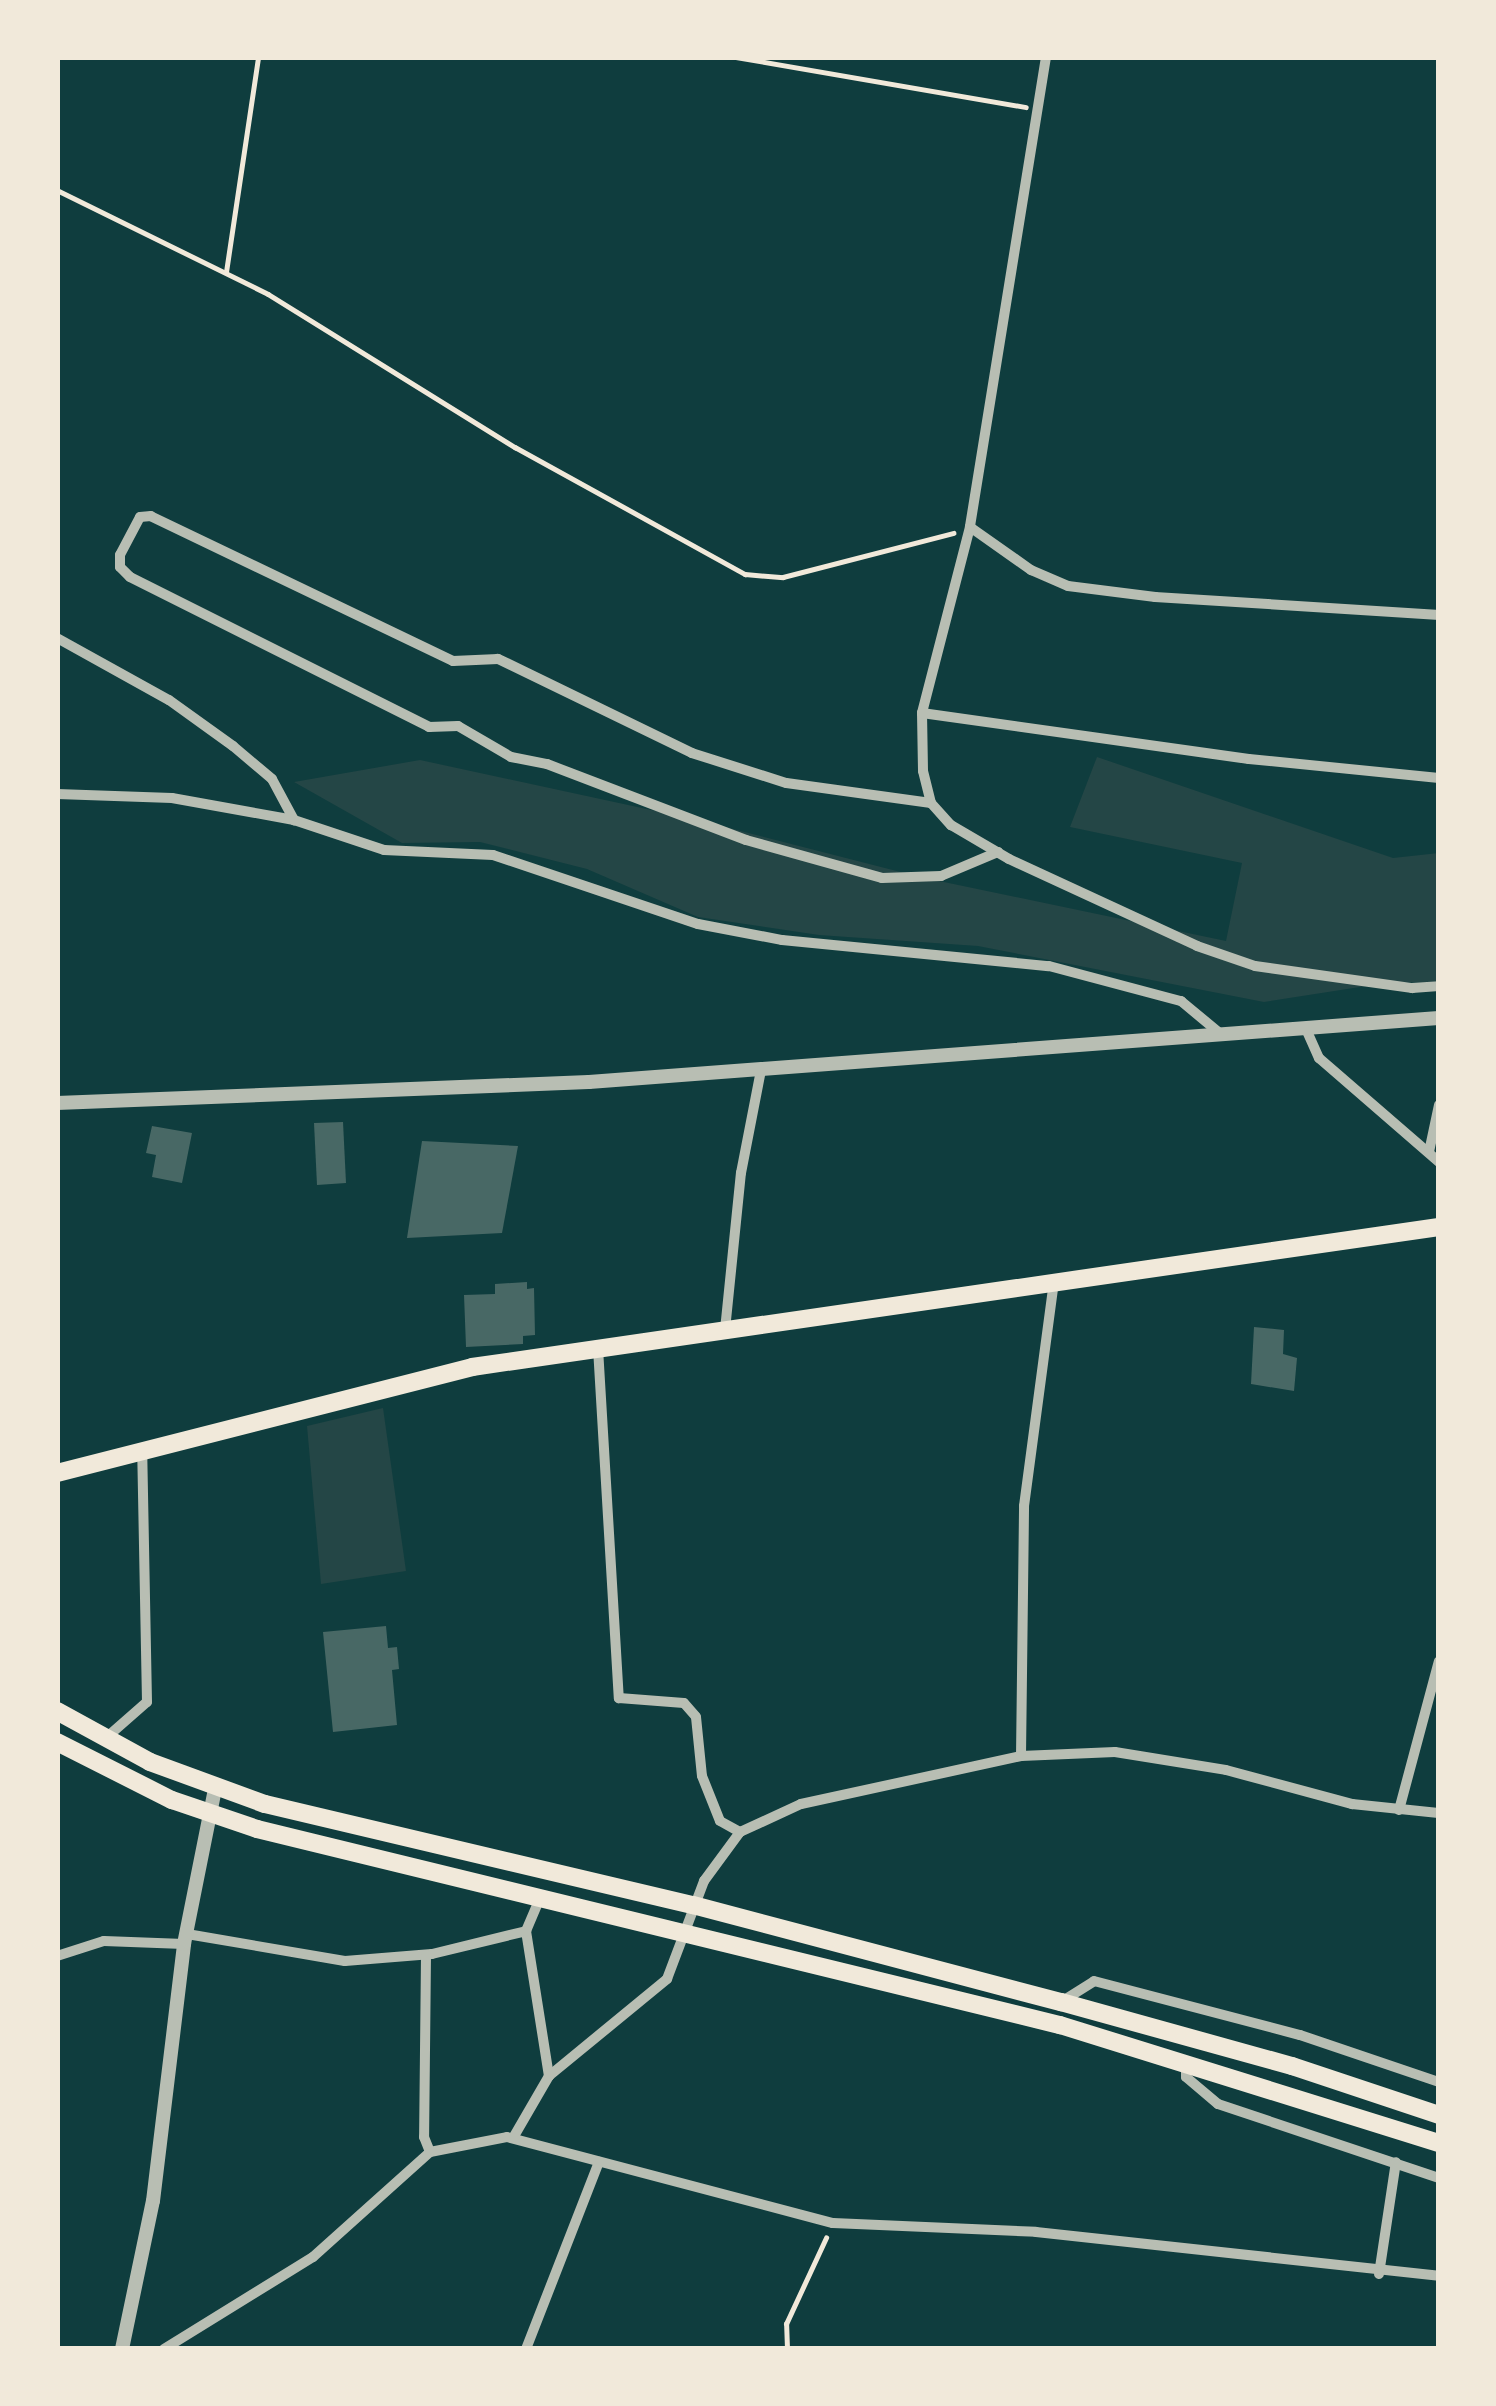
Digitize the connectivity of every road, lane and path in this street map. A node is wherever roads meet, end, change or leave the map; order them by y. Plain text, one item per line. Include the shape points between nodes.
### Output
1 (258, 57) edge
2 (736, 57) edge
3 (1046, 57) edge
4 (1037, 109) junction
5 (57, 190) edge
6 (226, 272) junction
7 (970, 527) junction
8 (1439, 615) edge
9 (57, 638) edge
10 (922, 713) junction
11 (1439, 778) edge
12 (57, 794) edge
13 (932, 803) junction
14 (294, 820) junction
15 (998, 852) junction
16 (1439, 986) edge
17 (1439, 1018) edge
18 (1306, 1028) junction
19 (1222, 1036) junction
20 (761, 1070) junction
21 (57, 1102) edge
22 (1439, 1105) edge
23 (1434, 1157) edge
24 (1439, 1227) edge
25 (1054, 1282) junction
26 (725, 1330) junction
27 (598, 1348) junction
28 (142, 1451) junction
29 (57, 1473) edge
30 (1439, 1661) edge
31 (57, 1711) edge
32 (104, 1740) junction
33 (57, 1742) edge
34 (1021, 1756) junction
35 (215, 1789) junction
36 (1399, 1810) junction
37 (1439, 1813) edge
38 (210, 1815) junction
39 (740, 1832) junction
40 (540, 1898) junction
41 (693, 1905) junction
42 (526, 1931) junction
43 (686, 1934) junction
44 (185, 1939) junction
45 (426, 1955) junction
46 (57, 1956) edge
47 (1061, 2002) junction
48 (1186, 2062) junction
49 (549, 2075) junction
50 (1439, 2082) edge
51 (1439, 2115) edge
52 (513, 2138) junction
53 (1439, 2144) edge
54 (430, 2152) junction
55 (599, 2162) junction
56 (1396, 2162) junction
57 (1439, 2178) edge
58 (833, 2222) junction
59 (1379, 2274) junction
60 (1439, 2276) edge
61 (122, 2349) edge
62 (164, 2349) edge
63 (526, 2349) edge
64 (787, 2349) edge

1 - 6 path
2 - 4 path
3 - 4 street
4 - 7 street
5 - 6 path
6 - 7 path via 745,574 783,577
7 - 8 street via 1068,586
7 - 10 street
9 - 14 street via 233,746 272,778
10 - 11 street
10 - 13 street
12 - 14 street via 172,797
13 - 15 street via 951,825
13 - 15 street via 786,783 692,753 498,658 454,661 151,516 140,517 120,555 130,578 429,727 458,726 512,757 746,839 882,878 941,876
14 - 19 street via 384,850 519,861 734,932 1049,966 1181,1001
15 - 16 street via 1255,966
17 - 18 street
18 - 19 street
18 - 23 street via 1319,1058
19 - 20 street
20 - 21 street via 364,1095
20 - 26 street
22 - 23 street
24 - 25 highway
25 - 26 highway
25 - 34 street via 1024,1506
26 - 27 highway
27 - 28 highway via 396,1384
27 - 39 street via 619,1698 684,1703 696,1717 703,1776 720,1821
28 - 29 highway
28 - 32 street via 147,1702
30 - 36 street
31 - 32 highway
32 - 35 highway
33 - 38 highway
34 - 36 street via 1114,1752
34 - 39 street via 802,1804
35 - 38 street
35 - 41 highway
36 - 37 street
38 - 40 highway
38 - 44 street
39 - 41 street
40 - 42 street
40 - 43 highway
41 - 43 street
41 - 47 highway
42 - 45 street
42 - 49 street
43 - 48 highway
43 - 49 street via 667,1979
44 - 45 street via 345,1960
44 - 46 street via 104,1941
44 - 61 street via 153,2201
45 - 54 street
47 - 50 street via 1094,1982 1300,2035
47 - 51 highway
48 - 53 highway
48 - 56 street via 1186,2077 1218,2104
49 - 52 street
52 - 54 street
52 - 55 street
54 - 62 street via 313,2257
55 - 58 street
55 - 63 street
56 - 57 street
56 - 59 street
58 - 59 street via 1036,2232
58 - 64 path via 786,2324
59 - 60 street

